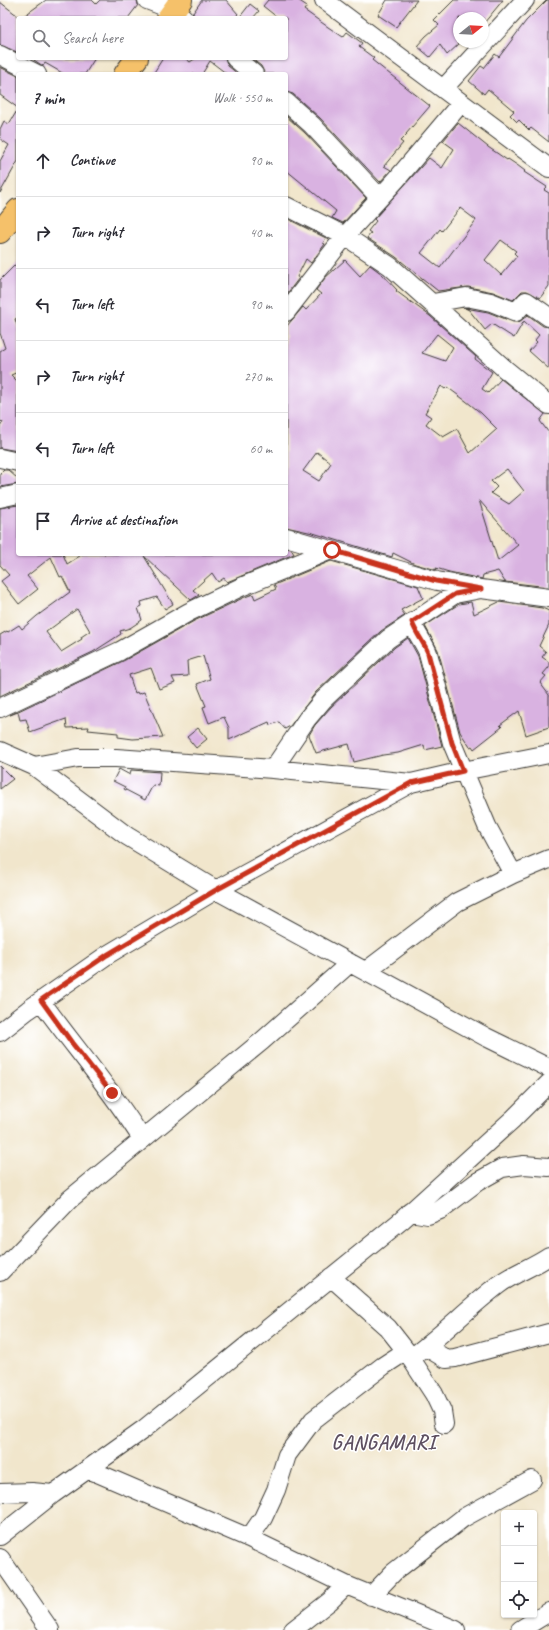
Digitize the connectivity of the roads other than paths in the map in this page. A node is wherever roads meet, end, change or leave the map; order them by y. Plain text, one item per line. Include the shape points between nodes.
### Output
1 (147, 0) edge
2 (525, 0) edge
3 (330, 2) edge
4 (176, 12) edge
5 (0, 54) edge
6 (136, 60) edge
7 (237, 60) edge
8 (33, 72) edge
9 (126, 72) edge
10 (252, 72) edge
11 (443, 89) junction
12 (461, 103) junction
13 (288, 104) edge
14 (549, 168) edge
15 (380, 197) junction
16 (288, 207) edge
17 (16, 212) edge
18 (0, 232) edge
19 (345, 236) junction
20 (433, 304) junction
21 (288, 309) edge
22 (549, 317) edge
23 (549, 405) edge
24 (0, 458) edge
25 (16, 462) edge
26 (16, 494) edge
27 (0, 498) edge
28 (288, 538) edge
29 (332, 550) junction
30 (481, 589) junction
31 (549, 598) edge
32 (412, 622) junction
33 (0, 708) edge
34 (0, 751) edge
35 (549, 754) edge
36 (34, 766) junction
37 (273, 769) junction
38 (463, 771) junction
39 (411, 783) junction
40 (549, 859) edge
41 (513, 874) junction
42 (216, 890) junction
43 (350, 963) junction
44 (366, 971) junction
45 (41, 1000) junction
46 (0, 1032) edge
47 (549, 1068) edge
48 (549, 1083) edge
49 (142, 1139) junction
50 (549, 1167) edge
51 (410, 1212) junction
52 (549, 1256) edge
53 (0, 1272) edge
54 (331, 1277) junction
55 (549, 1333) edge
56 (426, 1347) junction
57 (409, 1354) junction
58 (444, 1424) dead end
59 (88, 1469) junction
60 (532, 1480) dead end
61 (0, 1493) edge
62 (53, 1494) junction
63 (0, 1536) edge
64 (249, 1538) junction
65 (0, 1558) edge
66 (346, 1585) junction
67 (371, 1596) junction
68 (549, 1612) edge
69 (50, 1630) edge
70 (293, 1630) edge
71 (456, 1630) edge
72 (520, 1630) edge

1 - 4 street
2 - 11 street
3 - 11 street
5 - 8 street
6 - 9 main road
7 - 10 street
11 - 12 street
12 - 14 street
12 - 15 street
13 - 15 street via 312,125
15 - 19 street
16 - 19 street
17 - 18 main road
19 - 20 street via 390,266
19 - 21 street
20 - 22 street via 466,297 491,302 516,312 526,301
20 - 23 street
24 - 25 street
26 - 27 street
28 - 29 street
29 - 30 street via 436,581
29 - 33 street via 241,587 120,651
30 - 31 street
30 - 32 street via 455,594
32 - 37 street via 388,639 323,700 306,719
32 - 38 street via 428,653 452,743
34 - 36 street
35 - 38 street
36 - 37 street via 78,758 116,758
36 - 42 street via 127,836
37 - 39 street
38 - 39 street
38 - 41 street via 487,826
39 - 42 street
40 - 41 street
41 - 44 street via 457,902
42 - 43 street
42 - 45 street via 107,955
43 - 44 street
43 - 49 street
44 - 47 street via 486,1037
45 - 46 street
45 - 49 street via 112,1093
48 - 51 street
49 - 53 street via 70,1199
50 - 51 street via 502,1168 477,1182 440,1210 428,1215
51 - 54 street
52 - 56 street via 500,1284
54 - 57 street via 388,1328
54 - 59 street via 144,1429
55 - 56 street via 455,1358 446,1359
56 - 57 street
57 - 58 street via 442,1411
57 - 64 street via 383,1366 313,1420 287,1455 276,1490
59 - 62 street
59 - 64 street
60 - 67 street via 463,1518 394,1572
61 - 62 street
62 - 63 street
64 - 66 street
65 - 69 street
66 - 67 street
66 - 70 street
67 - 71 street
68 - 72 street

